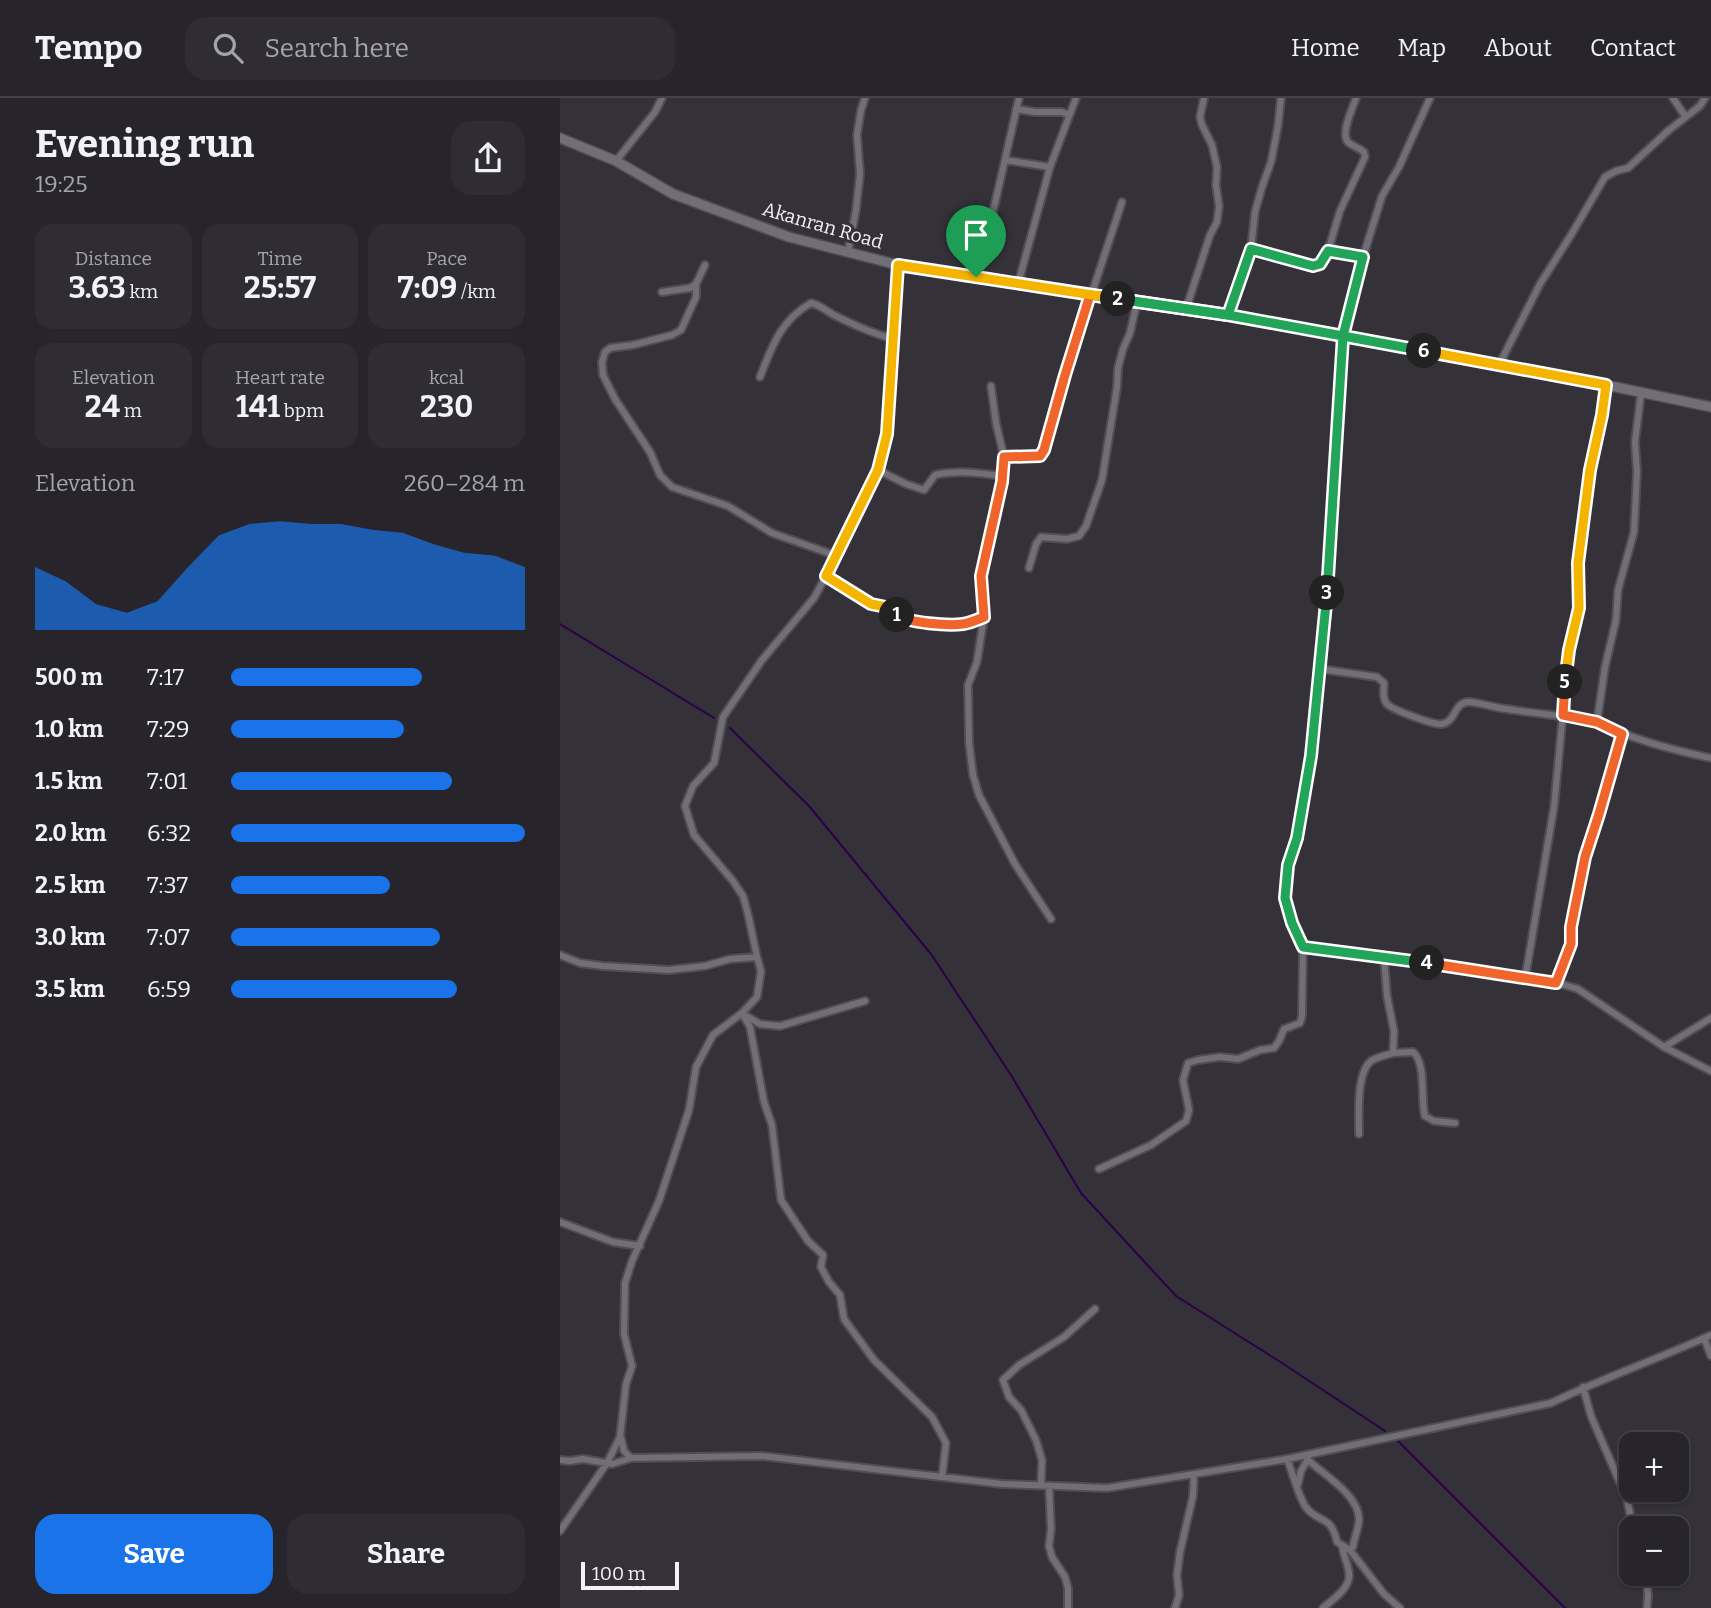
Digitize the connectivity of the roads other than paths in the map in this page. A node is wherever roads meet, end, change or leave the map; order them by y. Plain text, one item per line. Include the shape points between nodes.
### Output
1 (662, 98) edge
2 (865, 98) edge
3 (1019, 98) edge
4 (1076, 98) edge
5 (1204, 98) edge
6 (1281, 98) edge
7 (1356, 98) edge
8 (1430, 98) edge
9 (1672, 98) edge
10 (1705, 98) edge
11 (1016, 108) junction
12 (1069, 115) junction
13 (1685, 116) junction
14 (560, 138) edge
15 (1004, 160) junction
16 (616, 161) junction
17 (1050, 167) junction
18 (1122, 202) dead end
19 (1251, 249) junction
20 (1328, 251) junction
21 (848, 252) junction
22 (1363, 257) junction
23 (705, 265) dead end
24 (898, 265) junction
25 (976, 277) junction
26 (696, 284) junction
27 (1018, 284) junction
28 (662, 292) dead end
29 (1090, 295) junction
30 (1137, 302) junction
31 (1186, 309) junction
32 (1228, 315) junction
33 (1343, 336) junction
34 (894, 339) junction
35 (1499, 365) junction
36 (760, 377) dead end
37 (1606, 385) junction
38 (991, 386) dead end
39 (1641, 393) junction
40 (1711, 407) edge
41 (1004, 457) junction
42 (878, 470) junction
43 (1003, 476) junction
44 (837, 556) junction
45 (1029, 568) dead end
46 (826, 576) junction
47 (984, 617) junction
48 (1320, 669) junction
49 (1563, 715) junction
50 (1597, 722) junction
51 (1622, 734) junction
52 (1711, 758) edge
53 (1051, 919) dead end
54 (1303, 947) junction
55 (560, 955) edge
56 (757, 957) junction
57 (1384, 957) junction
58 (1525, 979) junction
59 (1556, 983) junction
60 (865, 1001) dead end
61 (742, 1013) junction
62 (1711, 1018) edge
63 (1664, 1046) junction
64 (1393, 1053) junction
65 (1711, 1070) edge
66 (1455, 1123) dead end
67 (1359, 1134) dead end
68 (1099, 1170) dead end
69 (560, 1222) edge
70 (640, 1246) junction
71 (1095, 1309) dead end
72 (1707, 1337) edge
73 (1711, 1356) edge
74 (1583, 1387) junction
75 (621, 1437) junction
76 (1309, 1457) junction
77 (631, 1458) junction
78 (1287, 1459) junction
79 (560, 1460) edge
80 (607, 1463) junction
81 (1194, 1475) junction
82 (942, 1477) junction
83 (1041, 1485) junction
84 (1049, 1486) junction
85 (1297, 1487) junction
86 (1631, 1516) edge
87 (560, 1531) edge
88 (1342, 1545) junction
89 (1350, 1550) junction
90 (1647, 1586) edge
91 (1068, 1608) edge
92 (1175, 1608) edge
93 (1323, 1608) edge
94 (1400, 1608) edge
95 (1647, 1608) edge

1 - 16 street
2 - 21 street
3 - 11 street
4 - 12 street
5 - 31 street via 1200,117 1217,167 1219,206
6 - 19 street
7 - 20 street via 1345,135 1365,157
8 - 22 street via 1382,196
9 - 13 street
10 - 13 street
11 - 12 street
11 - 15 street
12 - 17 street
13 - 35 street via 1628,169 1605,177 1540,284
14 - 16 main road, Akanran Road
15 - 17 street
15 - 25 street
16 - 21 main road, Akanran Road via 673,194 789,237
17 - 27 street
18 - 29 street
19 - 20 street via 1313,266 1320,264
19 - 32 street
20 - 22 street
21 - 24 main road, Akanran Road
22 - 33 street
23 - 26 street
24 - 25 main road, Akanran Road
24 - 34 street
25 - 27 main road, Akanran Road
26 - 28 street
26 - 44 street via 696,297 681,330 605,352 603,375 615,399 660,475 672,487 728,506 772,533
27 - 29 main road, Akanran Road
29 - 30 main road, Akanran Road
29 - 41 street via 1044,450 1040,456
30 - 31 main road, Akanran Road
30 - 45 street via 1118,368 1102,480 1086,526 1079,536 1067,539 1041,537
31 - 32 main road, Akanran Road
32 - 33 main road, Akanran Road
33 - 35 main road, Akanran Road
33 - 48 street
34 - 36 street via 811,303 781,330
34 - 42 street via 887,434
35 - 37 main road, Akanran Road
37 - 39 main road, Akanran Road
37 - 49 street via 1584,515 1579,608 1569,650
38 - 41 street
39 - 40 main road, Akanran Road
39 - 50 street via 1634,442 1634,532 1618,590
41 - 43 street
42 - 43 street via 924,489 934,475 942,473
42 - 44 street
43 - 47 street via 981,576
44 - 46 street
46 - 47 street via 906,620 948,625
46 - 56 street via 723,718 714,762 693,786 685,806 694,835 743,896
47 - 53 street via 978,662 968,685 973,775 1015,864
48 - 49 street via 1377,677 1384,683 1388,705 1441,724 1448,722 1463,702
48 - 54 street via 1311,756 1285,898
49 - 50 street
49 - 58 street via 1554,807
50 - 51 street
51 - 52 street
51 - 59 street via 1585,857 1571,944
54 - 57 street
54 - 68 street via 1300,1023 1284,1029 1274,1048 1238,1059 1188,1063 1183,1080 1189,1111 1186,1121 1152,1145
55 - 56 street via 591,965 669,970
56 - 61 street via 761,971 757,997
57 - 58 street
57 - 64 street
58 - 59 street
59 - 63 street via 1578,989
60 - 61 street via 780,1026 760,1024
61 - 70 street via 713,1035 696,1067 689,1110
61 - 82 street via 750,1027 772,1125 781,1200 823,1255 821,1267 839,1295 844,1319 874,1360 932,1417 946,1443
62 - 63 street
63 - 65 street
64 - 66 street via 1413,1052 1418,1057 1425,1116
64 - 67 street via 1366,1066 1360,1085
69 - 70 street via 614,1242
70 - 75 street via 625,1283 624,1334 632,1366
71 - 83 street via 1064,1338 1003,1380 1036,1440 1042,1460
72 - 73 street
72 - 74 street
74 - 76 street via 1551,1403
74 - 86 street
75 - 77 street
75 - 80 street
76 - 78 street
76 - 85 street
76 - 89 street via 1356,1506 1359,1519
77 - 80 street
77 - 82 street via 762,1456
78 - 81 street
78 - 85 street
79 - 80 street
80 - 87 street
81 - 84 street via 1107,1488
81 - 92 street
82 - 83 street
83 - 84 street
84 - 91 street via 1049,1546 1065,1577
85 - 88 street via 1306,1508 1327,1521
88 - 89 street
88 - 93 street via 1348,1583
89 - 94 street
90 - 95 street

